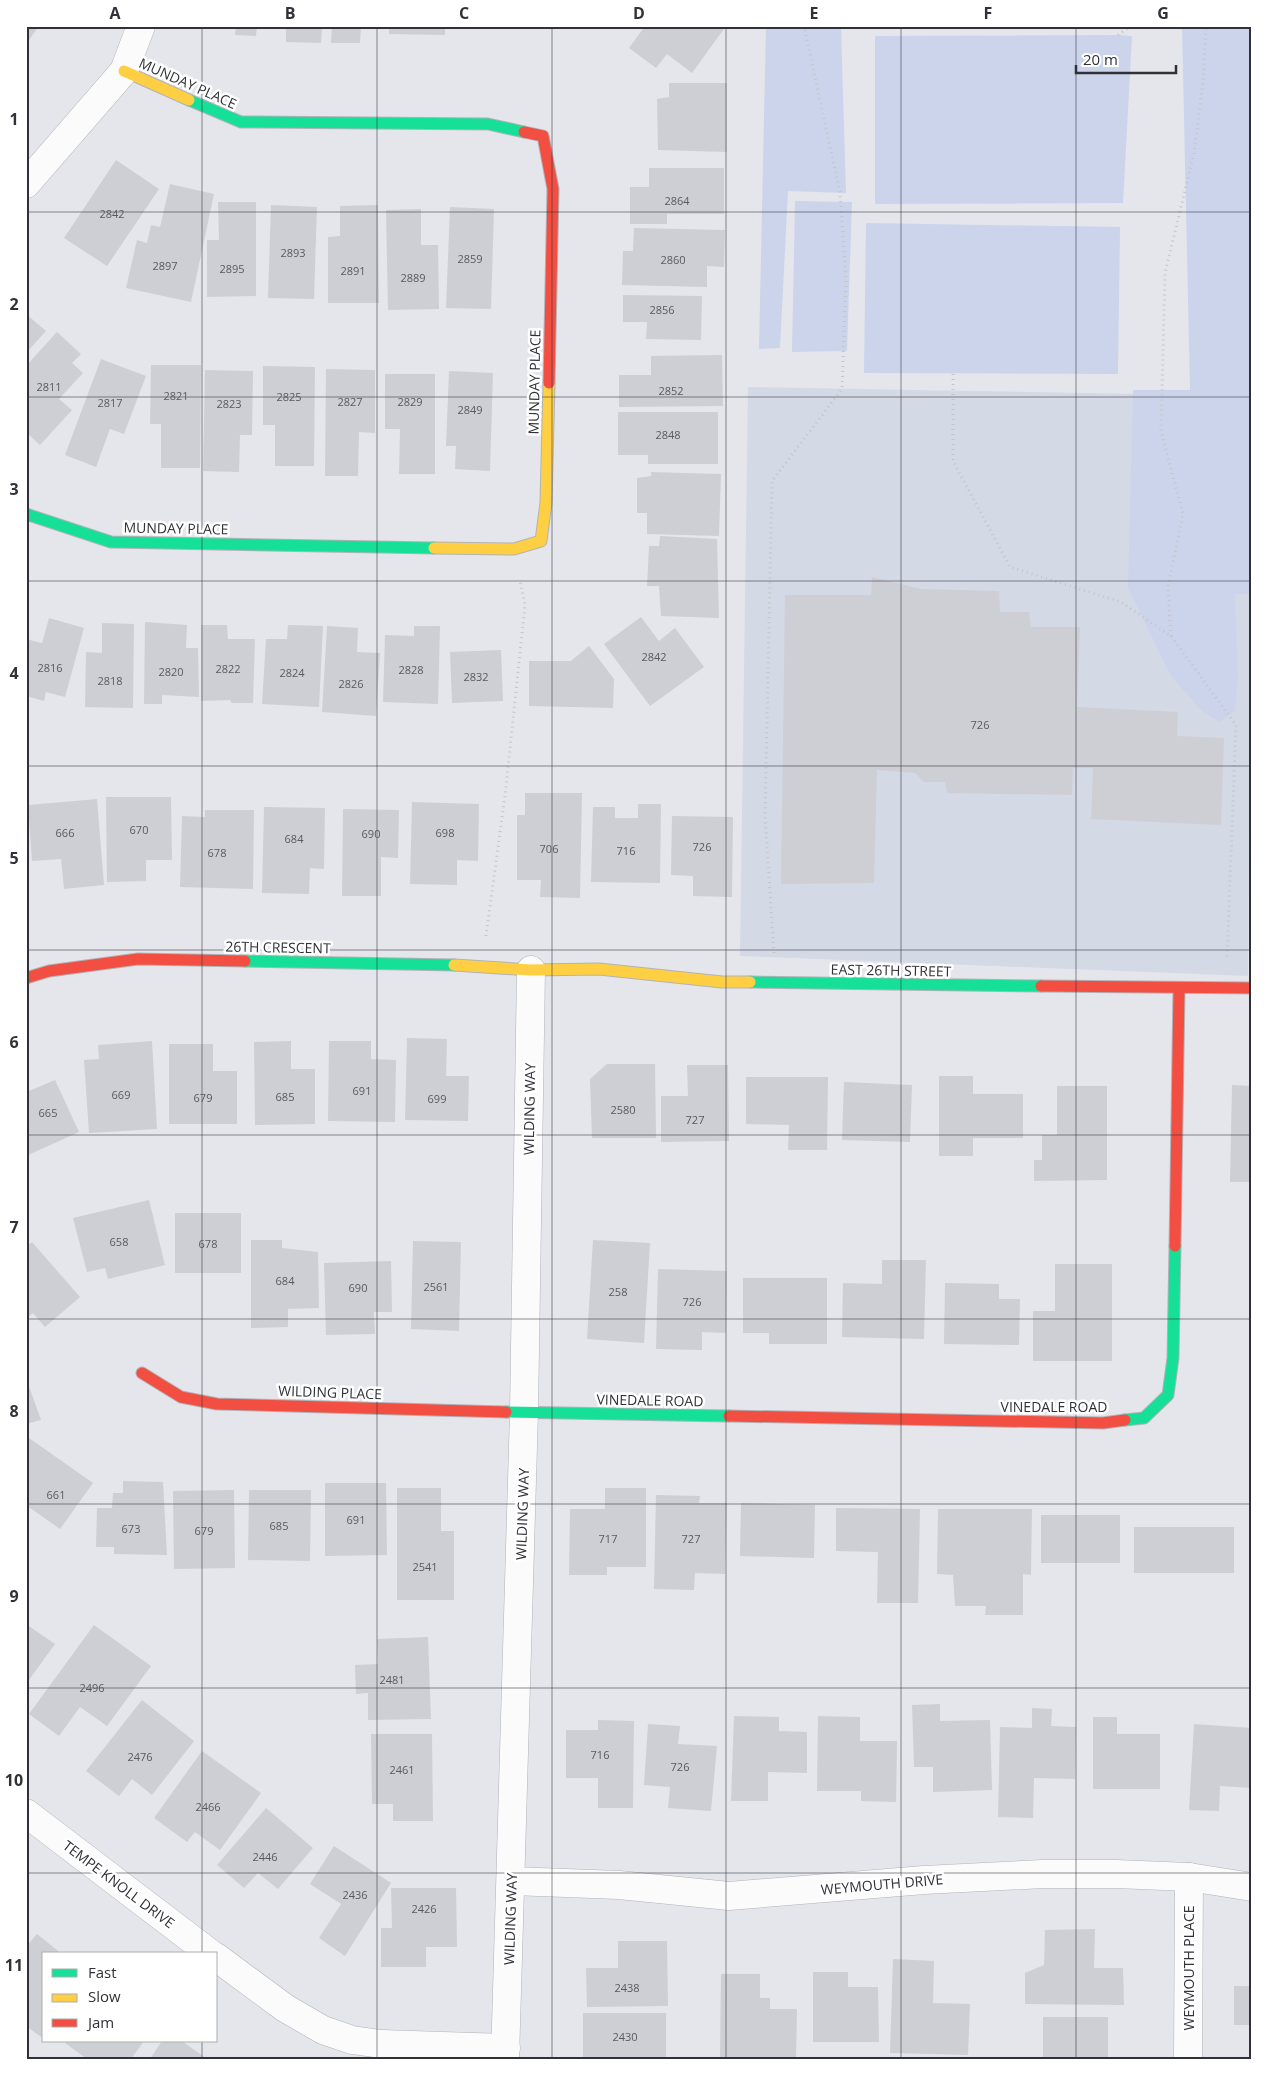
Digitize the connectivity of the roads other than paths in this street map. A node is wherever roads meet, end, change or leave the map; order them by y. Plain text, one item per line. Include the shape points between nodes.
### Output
1 (141, 26) edge
2 (124, 70) junction
3 (26, 184) edge
4 (26, 514) edge
5 (531, 970) junction
6 (26, 978) edge
7 (1252, 988) edge
8 (1179, 989) junction
9 (142, 1373) dead end
10 (524, 1412) junction
11 (26, 1813) edge
12 (1189, 1877) junction
13 (512, 1881) junction
14 (1252, 1887) edge
15 (209, 1952) edge
16 (218, 1958) edge
17 (506, 2053) edge
18 (1188, 2059) edge

1 - 2 street
2 - 3 street
2 - 4 street, MUNDAY PLACE via 241,122 488,124 543,136 553,189 546,503 541,541 514,549 111,542
5 - 6 street, 26TH CRESCENT via 483,966 138,959 49,971
5 - 8 street, EAST 26TH STREET via 599,969 722,982
5 - 10 street, WILDING WAY
7 - 8 street, EAST 26TH STREET
8 - 10 street, VINEDALE ROAD via 1173,1358 1168,1396 1144,1418 1102,1423
9 - 10 street, WILDING PLACE via 181,1397 217,1404
10 - 13 street, WILDING WAY
11 - 15 street, TEMPE KNOLL DRIVE
12 - 13 street, WEYMOUTH DRIVE via 995,1875 728,1896 619,1884
12 - 14 street, WEYMOUTH DRIVE
12 - 18 street, WEYMOUTH PLACE
13 - 17 street, WILDING WAY
16 - 17 street via 284,2008 323,2030 352,2040

